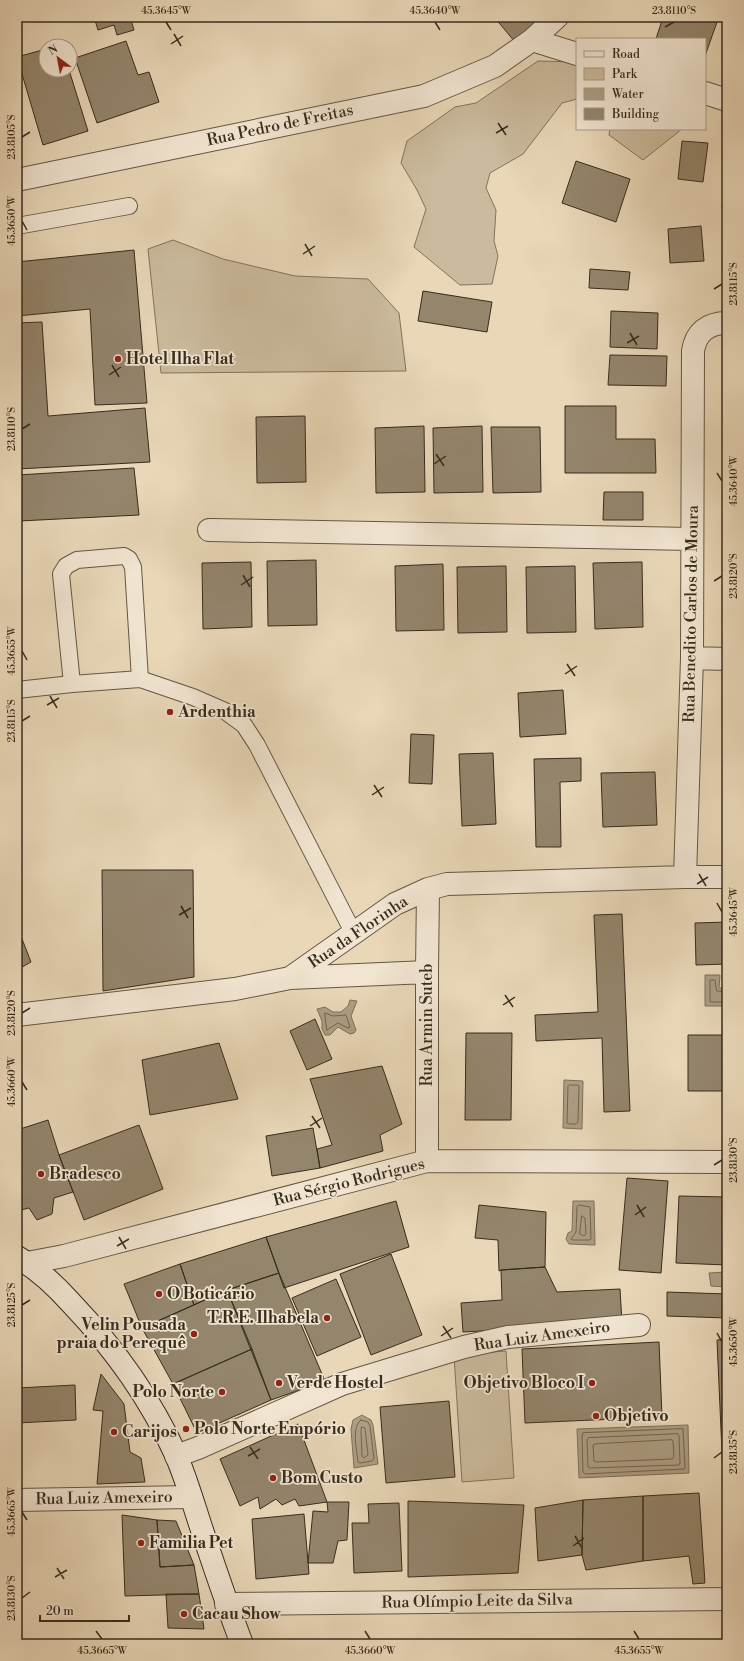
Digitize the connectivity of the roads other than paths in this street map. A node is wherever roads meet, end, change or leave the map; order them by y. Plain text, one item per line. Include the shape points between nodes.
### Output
1 (557, 17) edge
2 (532, 40) junction
3 (576, 54) edge
4 (706, 93) edge
5 (727, 100) edge
6 (17, 180) edge
7 (129, 206) dead end
8 (17, 226) edge
9 (727, 323) edge
10 (209, 530) dead end
11 (692, 539) junction
12 (692, 658) junction
13 (727, 659) edge
14 (140, 679) junction
15 (72, 684) junction
16 (17, 690) edge
17 (685, 876) junction
18 (727, 877) edge
19 (428, 889) junction
20 (354, 932) junction
21 (427, 972) junction
22 (290, 978) junction
23 (17, 1015) edge
24 (427, 1161) junction
25 (727, 1162) edge
26 (22, 1260) edge
27 (639, 1325) dead end
28 (176, 1456) junction
29 (191, 1497) junction
30 (17, 1500) edge
31 (727, 1599) edge
32 (226, 1604) junction
33 (242, 1644) edge

1 - 2 street, Rua Pedro de Freitas
2 - 3 street
2 - 6 street, Rua Pedro de Freitas via 495,66 424,96
4 - 5 street
7 - 8 lane
9 - 11 street, Rua Benedito Carlos de Moura via 706,328 695,339 693,351
10 - 11 street
11 - 12 street, Rua Benedito Carlos de Moura
12 - 13 street
12 - 17 street, Rua Benedito Carlos de Moura
14 - 15 lane
14 - 15 lane via 133,567 124,556 78,560 66,566 61,574
14 - 20 lane via 219,708 244,725 258,745
15 - 16 lane
17 - 18 street, Rua da Florinha
17 - 19 street, Rua da Florinha via 447,884
19 - 20 street, Rua da Florinha via 395,904
19 - 21 street, Rua Armin Suteb
20 - 22 street, Rua da Florinha
21 - 22 street
21 - 24 street, Rua Armin Suteb
22 - 23 street, Rua da Florinha via 235,989
24 - 25 street, Rua Sérgio Rodrigues
24 - 26 street, Rua Sérgio Rodrigues via 64,1256
26 - 28 street via 58,1289 93,1326 152,1409
27 - 28 street, Rua Luiz Amexeiro via 508,1337 464,1347 342,1384
28 - 29 street
29 - 30 street, Rua Luiz Amexeiro
29 - 32 street
31 - 32 street, Rua Olímpio Leite da Silva
32 - 33 street

